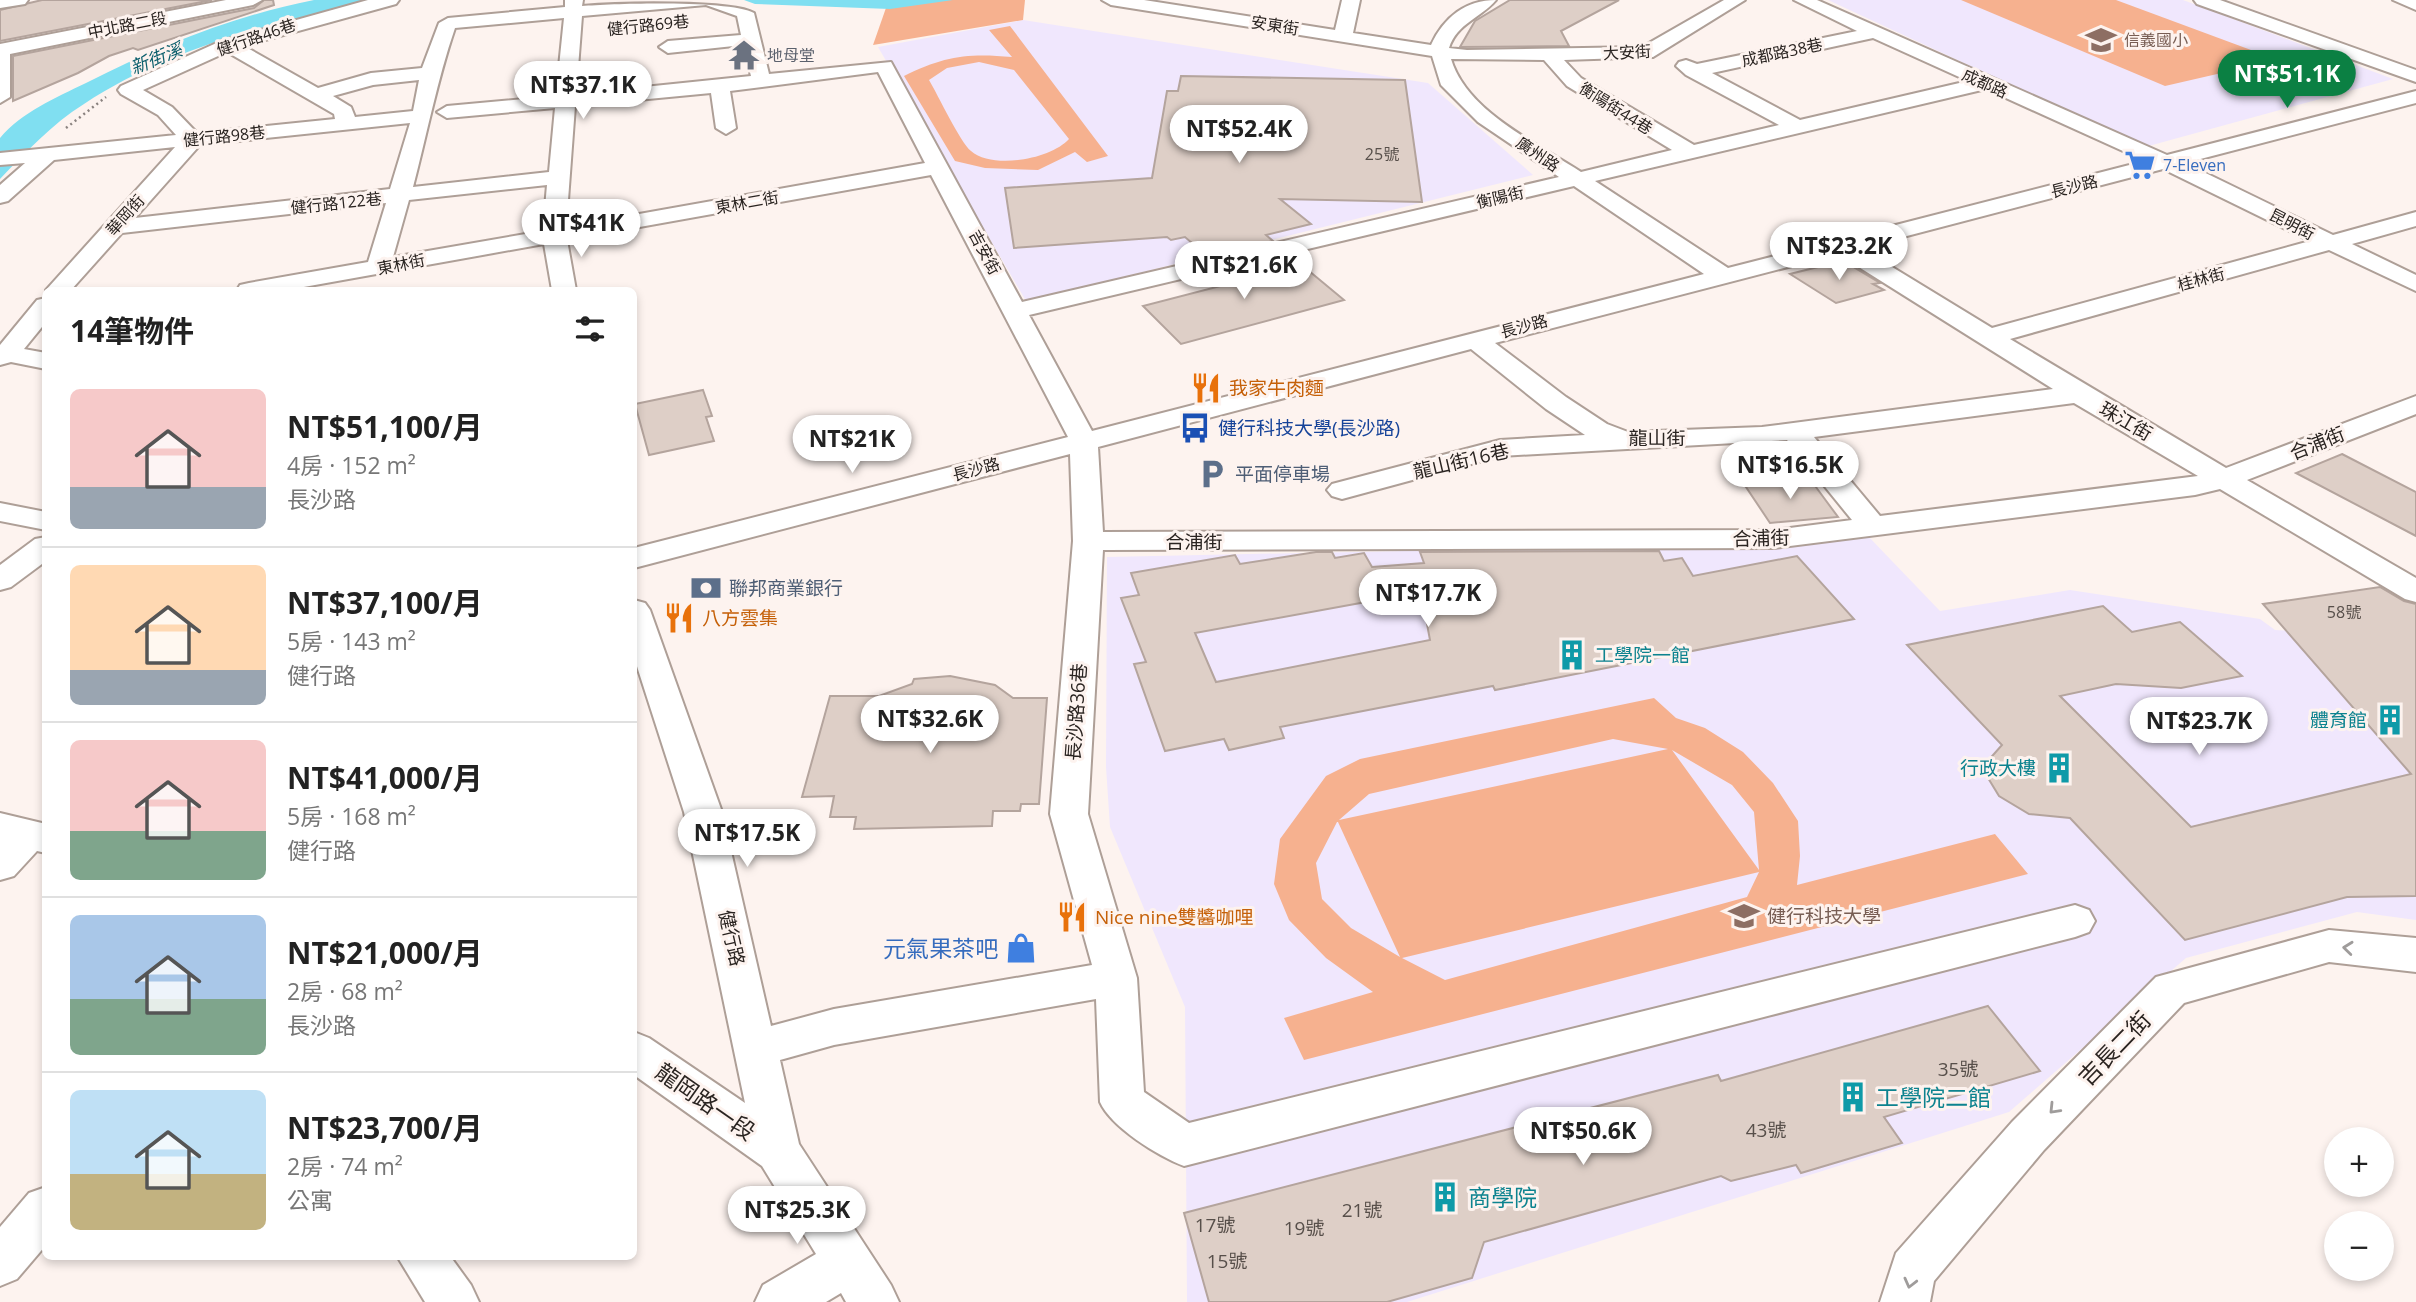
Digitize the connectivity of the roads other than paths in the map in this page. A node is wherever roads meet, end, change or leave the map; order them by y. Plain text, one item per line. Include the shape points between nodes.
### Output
1 (19, 0) edge
2 (134, 0) edge
3 (253, 0) edge
4 (390, 0) edge
5 (706, 0) edge
6 (713, 0) edge
7 (1111, 0) edge
8 (1350, 0) edge
9 (1487, 0) edge
10 (1736, 0) edge
11 (1803, 0) edge
12 (2203, 0) edge
13 (2402, 0) edge
14 (0, 3) edge
15 (2416, 5) edge
16 (573, 6) edge
17 (1220, 8) edge
18 (693, 20) dead end
19 (128, 25) junction
20 (1871, 33) junction
21 (1343, 36) junction
22 (753, 39) junction
23 (228, 45) junction
24 (668, 47) dead end
25 (1439, 49) junction
26 (1657, 49) junction
27 (1, 50) edge
28 (1549, 55) junction
29 (1693, 71) junction
30 (430, 73) junction
31 (2416, 76) edge
32 (761, 80) junction
33 (1985, 83) junction
34 (0, 84) edge
35 (720, 86) junction
36 (316, 94) junction
37 (2416, 97) edge
38 (564, 101) junction
39 (447, 112) dead end
40 (422, 116) junction
41 (345, 123) junction
42 (1797, 127) junction
43 (726, 128) dead end
44 (192, 140) junction
45 (1690, 152) junction
46 (37, 155) junction
47 (0, 159) edge
48 (2168, 163) junction
49 (940, 167) junction
50 (558, 177) junction
51 (1576, 179) junction
52 (0, 196) edge
53 (398, 196) junction
54 (2416, 219) edge
55 (113, 227) junction
56 (554, 235) junction
57 (2329, 243) junction
58 (1839, 244) junction
59 (378, 268) junction
60 (1721, 274) junction
61 (2416, 284) edge
62 (61, 287) edge
63 (266, 287) edge
64 (563, 287) edge
65 (42, 310) edge
66 (1015, 311) junction
67 (1986, 338) junction
68 (16, 339) edge
69 (1474, 339) junction
70 (42, 358) edge
71 (2079, 394) junction
72 (2416, 404) edge
73 (1794, 431) junction
74 (1084, 441) junction
75 (1625, 441) junction
76 (2225, 480) junction
77 (1342, 490) dead end
78 (0, 512) edge
79 (42, 525) edge
80 (1874, 528) junction
81 (42, 530) edge
82 (1088, 541) junction
83 (637, 557) edge
84 (0, 580) edge
85 (2416, 592) edge
86 (637, 619) edge
87 (32, 834) edge
88 (0, 864) edge
89 (2075, 921) dead end
90 (2416, 955) edge
91 (1116, 978) junction
92 (757, 1048) junction
93 (637, 1053) edge
94 (778, 1151) junction
95 (42, 1214) edge
96 (424, 1260) edge
97 (0, 1262) edge
98 (848, 1262) junction
99 (454, 1302) edge
100 (780, 1302) edge
101 (874, 1302) edge
102 (1905, 1302) edge

1 - 14 street
2 - 19 street
3 - 19 street, 中北路二段
4 - 23 street, 健行路46巷 via 312,18
5 - 16 street
5 - 18 street, 健行路69巷 via 706,18
6 - 22 street via 745,13
7 - 17 street, 安東街
8 - 21 street
9 - 25 street via 1461,17
10 - 26 street
11 - 20 street, 成都路
12 - 31 street
13 - 15 street
16 - 30 street via 447,23
16 - 38 street via 577,32
17 - 21 street, 安東街
19 - 27 street, 中北路二段
20 - 29 street, 成都路38巷
20 - 33 street, 成都路
21 - 25 street, 安東街
22 - 24 street
22 - 32 street
23 - 36 street
23 - 44 street, 健行路46巷 via 161,71 128,90 165,111
25 - 28 street, 大安街 via 1466,56
25 - 51 street, 廣州路 via 1447,81 1485,118
26 - 28 street, 大安街
26 - 29 street, 大安街
27 - 34 street
28 - 45 street, 衡陽街44巷 via 1574,82
29 - 42 street, 大安街
30 - 36 street via 371,79
30 - 40 street
32 - 35 street
32 - 49 street, 吉安街 via 884,66
33 - 42 street, 衡陽街
33 - 48 street, 成都路
35 - 38 street
35 - 43 street
36 - 41 street via 344,111
37 - 48 street, 長沙路
38 - 39 street
38 - 50 street
40 - 41 street, 健行路98巷
40 - 53 street
41 - 44 street, 健行路98巷
42 - 45 street, 衡陽街
44 - 46 street, 健行路98巷
44 - 55 street, 華岡街
45 - 51 street, 衡陽街
46 - 47 street, 健行路98巷
46 - 52 street
48 - 57 street, 昆明街
48 - 58 street, 長沙路
49 - 56 street, 東林二街
49 - 66 street, 吉安街
50 - 53 street, 健行路122巷
50 - 56 street
51 - 60 street, 廣州路
51 - 66 street, 衡陽街
53 - 55 street, 健行路122巷
53 - 59 street
54 - 57 street, 桂林街
55 - 62 street, 華岡街
56 - 59 street, 東林街
56 - 64 street
57 - 61 street, 昆明街
57 - 67 street, 桂林街
58 - 60 street, 長沙路
58 - 67 street, 珠江街
59 - 63 street, 東林街
60 - 69 street, 長沙路
65 - 68 street
66 - 74 street, 吉安街
67 - 71 street, 珠江街
68 - 70 street
69 - 74 street, 長沙路
69 - 75 street, 龍山街 via 1556,403 1597,430
71 - 73 street, 龍山街
71 - 76 street, 珠江街
72 - 76 street, 合浦街
73 - 75 street, 龍山街
73 - 80 street
74 - 82 street, 長沙路36巷
74 - 83 street, 長沙路
75 - 77 street, 龍山街16巷 via 1500,448
76 - 80 street, 合浦街
76 - 85 street, 珠江街
78 - 79 street
80 - 82 street, 合浦街 via 1774,540
81 - 84 street
82 - 91 street, 長沙路36巷 via 1069,814
86 - 92 street, 健行路 via 703,812
87 - 88 street
89 - 91 street, 長沙路36巷 via 1184,1146 1122,1102
90 -> 102 street, 吉長二街 via 2329,946 2171,989 2028,1136 1913,1270
91 - 92 street via 834,1027
92 - 94 street, 健行路
93 - 94 street, 龍岡路一段
94 - 98 street
95 - 97 street
96 - 99 street
98 - 100 street
98 - 101 street

